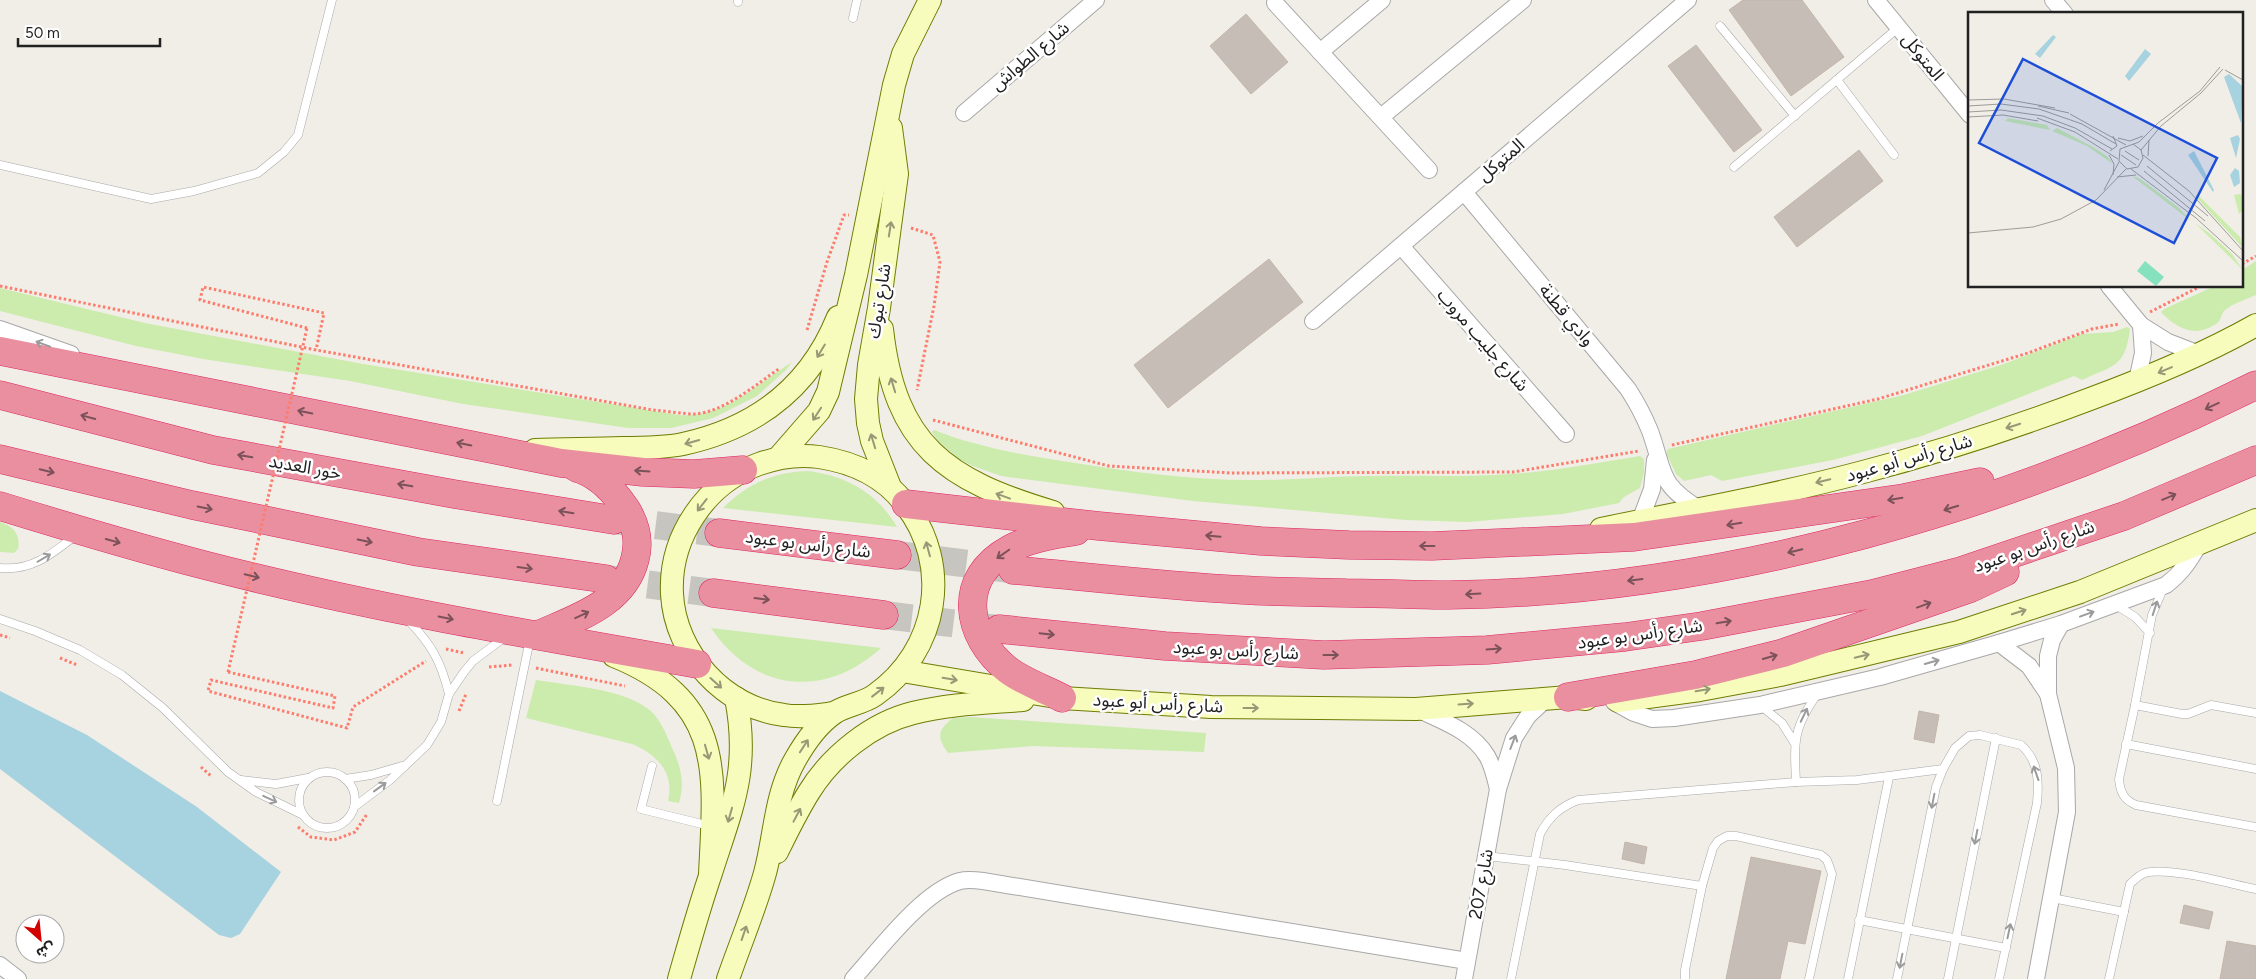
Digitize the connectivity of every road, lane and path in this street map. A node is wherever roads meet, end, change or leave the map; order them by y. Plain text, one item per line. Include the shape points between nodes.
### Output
1 (332, 0) edge
2 (857, 0) edge
3 (930, 0) edge
4 (1096, 0) edge
5 (1382, 0) edge
6 (1522, 0) edge
7 (1688, 0) edge
8 (1876, 0) edge
9 (2053, 0) edge
10 (1275, 3) dead end
11 (2063, 12) edge
12 (853, 18) dead end
13 (1720, 26) dead end
14 (1899, 27) junction
15 (1320, 52) junction
16 (1837, 80) junction
17 (889, 112) junction
18 (964, 112) dead end
19 (1968, 113) edge
20 (1795, 116) junction
21 (1381, 117) junction
22 (1894, 155) dead end
23 (0, 165) edge
24 (1734, 167) dead end
25 (1429, 170) dead end
26 (1464, 192) junction
27 (868, 214) junction
28 (892, 221) junction
29 (1400, 246) junction
30 (2256, 256) edge
31 (2244, 263) edge
32 (856, 275) junction
33 (0, 286) edge
34 (2111, 288) edge
35 (2198, 288) edge
36 (879, 308) junction
37 (1313, 321) dead end
38 (2138, 322) junction
39 (2256, 325) edge
40 (0, 329) edge
41 (805, 338) dead end
42 (316, 350) junction
43 (0, 351) edge
44 (2199, 354) junction
45 (787, 364) dead end
46 (139, 378) junction
47 (2137, 382) junction
48 (2256, 384) edge
49 (917, 393) dead end
50 (0, 394) edge
51 (931, 420) dead end
52 (1566, 434) dead end
53 (1654, 448) junction
54 (494, 451) junction
55 (779, 457) junction
56 (0, 459) edge
57 (2256, 460) edge
58 (2080, 462) junction
59 (561, 463) junction
60 (743, 470) junction
61 (898, 496) junction
62 (0, 506) edge
63 (1701, 510) junction
64 (2124, 516) junction
65 (614, 520) tunnel mouth
66 (1640, 521) junction
67 (2251, 525) edge
68 (1100, 526) junction
69 (81, 531) junction
70 (719, 533) tunnel mouth
71 (1546, 541) junction
72 (2200, 543) junction
73 (897, 555) tunnel mouth
74 (0, 568) edge
75 (1013, 570) tunnel mouth
76 (606, 580) tunnel mouth
77 (2166, 584) junction
78 (713, 593) tunnel mouth
79 (2114, 604) junction
80 (383, 605) junction
81 (884, 615) tunnel mouth
82 (0, 619) edge
83 (2061, 624) junction
84 (998, 630) tunnel mouth
85 (2150, 633) junction
86 (527, 634) junction
87 (0, 635) edge
88 (17, 640) dead end
89 (1999, 643) junction
90 (585, 644) junction
91 (53, 655) dead end
92 (436, 655) junction
93 (473, 661) junction
94 (697, 664) junction
95 (525, 666) junction
96 (80, 667) dead end
97 (902, 671) junction
98 (631, 687) dead end
99 (468, 690) dead end
100 (1819, 691) junction
101 (449, 694) junction
102 (2048, 694) junction
103 (736, 698) junction
104 (1062, 698) junction
105 (1556, 698) junction
106 (1614, 702) junction
107 (1760, 705) junction
108 (2135, 705) junction
109 (1416, 709) junction
110 (834, 713) junction
111 (2256, 713) edge
112 (457, 717) dead end
113 (1996, 738) junction
114 (1794, 742) junction
115 (2126, 744) junction
116 (200, 766) dead end
117 (404, 766) junction
118 (652, 766) dead end
119 (1943, 769) junction
120 (2256, 769) edge
121 (213, 777) dead end
122 (1889, 777) junction
123 (309, 778) junction
124 (346, 779) junction
125 (241, 780) junction
126 (1796, 782) junction
127 (1498, 789) junction
128 (497, 802) dead end
129 (354, 807) junction
130 (368, 813) dead end
131 (301, 814) junction
132 (297, 826) dead end
133 (712, 827) junction
134 (2256, 827) edge
135 (1486, 856) junction
136 (1534, 862) junction
137 (765, 873) junction
138 (710, 874) junction
139 (1702, 886) junction
140 (2256, 890) edge
141 (2052, 898) junction
142 (2124, 912) junction
143 (1859, 920) junction
144 (1907, 929) junction
145 (1956, 938) junction
146 (2006, 948) junction
147 (1467, 961) junction
148 (0, 965) edge
149 (18, 979) edge
150 (679, 979) edge
151 (728, 979) edge
152 (852, 979) edge
153 (1464, 979) edge
154 (1511, 979) edge
155 (1685, 979) edge
156 (1809, 979) edge
157 (1848, 979) edge
158 (1897, 979) edge
159 (1948, 979) edge
160 (1999, 979) edge
161 (2036, 979) edge
162 (2109, 979) edge

1 - 23 lane via 298,134 284,152 258,173 194,192 151,199
2 - 12 lane
3 - 17 street, شارع تبوك via 903,54
4 - 18 street, شارع الطواش
5 - 15 street
6 - 21 street
7 - 26 street, المتوكل
8 - 14 street, المتوكل
9 - 11 street
10 - 15 street
13 - 20 lane
14 - 16 lane
14 - 19 street, المتوكل
15 - 21 street
16 - 20 lane
16 - 22 lane
17 - 27 street, شارع تبوك
17 - 28 street, شارع تبوك via 897,174
20 - 24 lane
21 - 25 street
26 - 29 street, المتوكل
26 - 53 street, وادي قطنة via 1628,389 1641,409
27 - 32 street, شارع تبوك
27 - 41 path via 844,215
36 -> 28 street, شارع تبوك
28 - 49 path via 933,235 940,262
29 - 37 street, المتوكل
29 - 52 street, شارع جليب مروب
30 - 31 path
32 -> 54 street via 836,323 802,378 778,402 751,420 717,435 682,445
32 -> 55 street, شارع تبوك via 828,392 819,412
33 - 42 path
34 - 38 street
35 - 38 path
61 -> 36 street, شارع تبوك via 872,441 868,423 869,366
68 -> 36 street via 990,491 963,478 929,449 901,410 889,370
38 - 44 street via 2168,342
38 - 47 street via 2142,353
38 - 53 path via 2092,329 2028,353 1878,399
39 - 44 street, شارع رأس أبو عبود
46 -> 40 street
42 - 45 path via 653,410 695,414 724,405
42 - 92 path, bridge via 324,313 203,287 200,300 307,328 228,672 335,696 333,708 211,680 208,691 347,728 353,707
43 - 46 highway
44 -> 47 street, شارع رأس أبو عبود
54 -> 46 highway
47 -> 63 street, شارع رأس أبو عبود via 1946,448 1863,472
48 -> 58 highway
65 -> 50 highway, خور العديد via 213,450
51 - 53 path via 1109,466 1231,473 1513,472
53 - 63 street, وادي قطنة via 1661,472 1671,488
53 - 66 street, وادي قطنة via 1652,489
54 - 59 highway
55 - 60 street
55 - 61 street via 808,455 838,460 865,470
56 -> 76 highway via 192,505 418,552
64 -> 57 highway, شارع رأس بو عبود
58 -> 71 highway via 1904,498 1723,525 1634,537
58 -> 75 highway via 1895,526 1796,551 1680,575 1535,591 1449,595 1254,591
60 -> 59 highway via 694,474
86 -> 59 highway via 600,606 618,592 632,573 638,549 635,524 606,484 585,470
60 -> 94 street via 712,492 689,522 675,557 672,594 679,631
61 - 68 highway
97 -> 61 street, شارع تبوك via 922,641 932,606 933,570 924,535
62 - 69 highway
63 - 66 street, شارع رأس أبو عبود
84 -> 64 highway, شارع رأس بو عبود via 1165,646 1324,655 1404,654 1562,644 1702,626 1872,594 1962,571
105 -> 64 highway via 1695,675 1783,653 1971,588
66 - 71 street, شارع رأس أبو عبود
67 - 72 street, شارع رأس أبو عبود
71 -> 68 highway via 1432,546 1349,545 1262,541
68 -> 104 highway via 1025,542 1009,549 997,558 976,587 974,623 985,648 1010,672
74 -> 69 lane via 30,566 48,557
69 -> 80 highway via 205,565
70 - 73 highway, شارع رأس بو عبود
72 - 77 street, شارع رأس أبو عبود via 2186,567
106 -> 72 street, شارع رأس أبو عبود via 1780,675 1959,632 2080,592
77 - 79 street, شارع رأس أبو عبود
85 -> 77 lane via 2152,615
78 -> 81 highway
83 -> 79 street, شارع رأس أبو عبود
79 - 85 lane via 2135,617
80 -> 86 highway
80 - 92 lane via 408,620
82 - 125 lane via 80,650 122,675 158,703 215,761
83 - 89 street, شارع رأس أبو عبود
83 - 102 street via 2048,656
85 - 108 lane
86 - 90 highway
86 - 93 lane
86 - 95 lane
87 - 88 path
100 -> 89 street, شارع رأس أبو عبود
89 - 102 street via 2029,666
90 - 94 highway
90 -> 133 street via 637,665 686,704 702,733 711,765
91 - 96 path
92 - 93 path via 448,648 463,652
92 - 101 lane
93 - 95 path via 482,670 506,664
93 - 101 lane
94 -> 103 street
95 - 98 path
95 - 128 lane
97 -> 104 street, شارع رأس أبو عبود
110 -> 97 street, شارع تبوك via 874,695
99 - 112 path
100 - 107 street, شارع رأس أبو عبود
114 -> 100 lane
101 - 117 lane via 435,733
102 - 141 street via 2066,768 2067,812
103 - 110 street via 759,709 784,715
103 -> 138 street via 741,724 739,782
104 -> 109 street, شارع رأس أبو عبود via 1211,708
137 -> 104 street via 809,791 851,745 883,725 911,713 944,707
105 - 106 street, شارع رأس أبو عبود
109 -> 105 street, شارع رأس أبو عبود
127 -> 105 street via 1514,738 1528,716
106 - 107 street, شارع رأس أبو عبود via 1652,718 1674,718
107 - 114 lane via 1782,723
108 - 111 lane via 2182,714 2211,705
108 - 115 lane
109 - 127 street, شارع رأس أبو عبود via 1447,723 1476,743 1487,755
137 -> 110 street via 779,804 793,763 810,737
113 - 119 lane via 1969,736 1955,748
113 -> 145 lane
146 -> 113 lane via 2039,782 2025,748
114 - 126 lane
115 - 120 lane
115 - 134 lane via 2120,789 2130,802
116 - 121 path
117 - 124 lane
129 -> 117 lane
118 - 133 lane via 641,809
119 - 122 lane
119 -> 144 lane via 1936,787
122 - 126 lane
122 - 143 lane
123 - 124 lane via 327,772
123 - 125 lane via 276,784
123 - 131 lane via 298,794
124 - 129 lane via 354,792
125 -> 131 lane via 256,792
126 - 136 lane via 1578,800 1559,809 1545,825
127 - 135 street, شارع 207
129 - 131 lane via 344,823 335,828 316,827
130 - 132 path via 355,832 334,840 312,837
133 - 138 street
135 - 136 lane
135 - 147 street, شارع 207
136 - 139 lane
136 - 154 lane
151 -> 137 street
138 - 150 street
139 - 155 lane
139 - 156 lane via 1712,848 1727,836 1821,855 1827,860 1832,874
140 - 142 lane via 2154,871 2144,873 2130,884
141 - 142 lane
141 - 161 street
142 - 162 lane
143 - 144 lane
143 - 157 lane
144 - 145 lane
144 -> 158 lane
145 - 146 lane
145 - 159 lane
146 - 160 lane
147 - 152 street via 962,880 927,897
147 - 153 street, شارع 207
148 - 149 street

